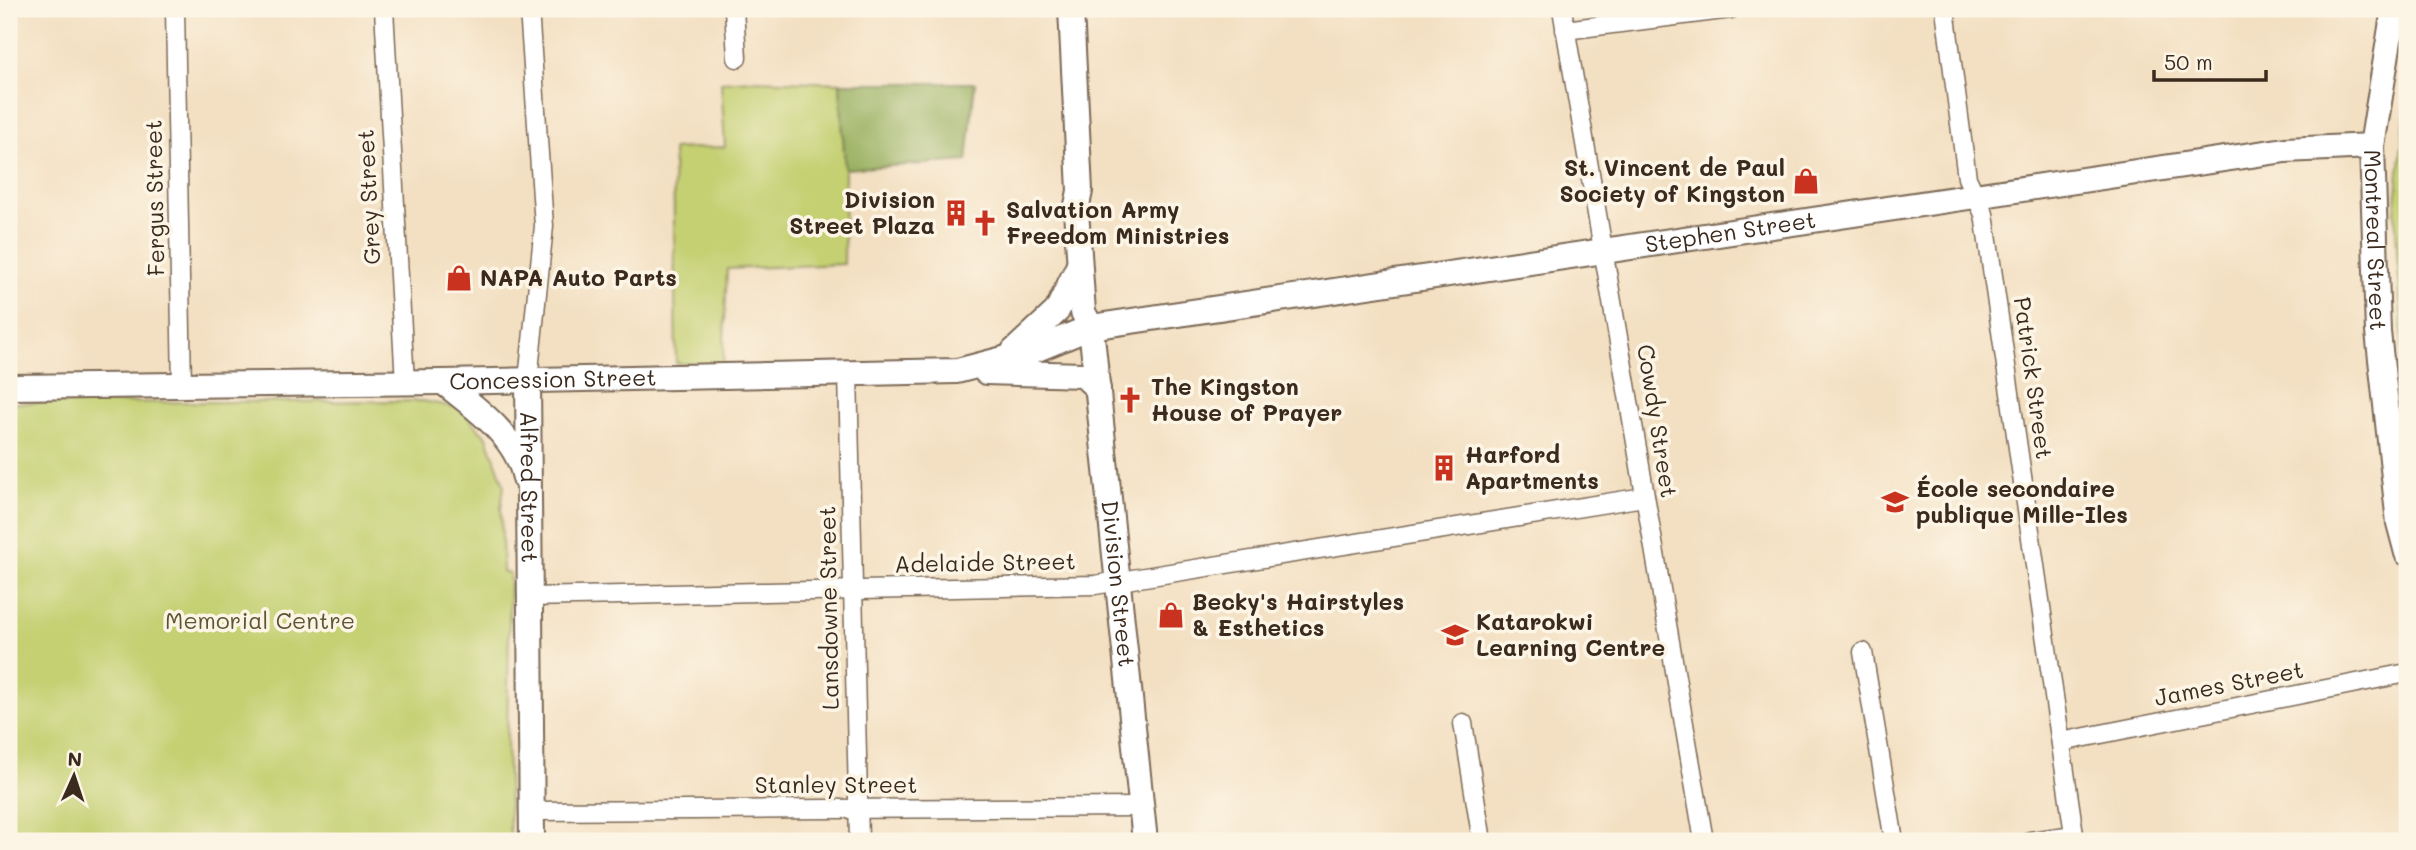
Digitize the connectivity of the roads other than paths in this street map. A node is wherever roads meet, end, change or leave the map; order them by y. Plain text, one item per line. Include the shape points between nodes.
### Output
1 (175, 9) edge
2 (384, 9) edge
3 (529, 9) edge
4 (734, 9) edge
5 (1071, 9) edge
6 (1562, 9) edge
7 (1731, 9) edge
8 (1945, 9) edge
9 (2394, 9) edge
10 (1565, 30) junction
11 (737, 58) dead end
12 (2372, 146) junction
13 (1080, 191) junction
14 (1975, 196) junction
15 (1603, 252) junction
16 (1079, 264) junction
17 (1091, 327) junction
18 (1006, 359) junction
19 (957, 371) junction
20 (848, 373) junction
21 (528, 380) junction
22 (443, 382) junction
23 (405, 383) junction
24 (183, 386) junction
25 (9, 387) edge
26 (1097, 389) junction
27 (1644, 497) junction
28 (529, 502) junction
29 (2407, 553) edge
30 (1117, 582) junction
31 (853, 589) junction
32 (530, 597) junction
33 (1863, 652) dead end
34 (2407, 673) edge
35 (1463, 723) dead end
36 (2061, 742) junction
37 (1141, 807) junction
38 (858, 810) junction
39 (531, 811) junction
40 (2075, 838) edge
41 (531, 841) edge
42 (859, 841) edge
43 (1145, 841) edge
44 (1482, 841) edge
45 (1704, 841) edge
46 (1894, 841) edge
47 (2030, 841) edge

1 - 24 street, Fergus Street
2 - 23 street, Grey Street
3 - 21 street, Alfred Street via 544,226
4 - 11 street
5 - 13 main road, Division Street
6 - 10 street, Cowdy Street
7 - 10 street
8 - 14 street, Patrick Street via 1967,178
9 - 12 main road, Montreal Street
10 - 15 street, Cowdy Street
12 - 14 main road, Stephen Street via 2285,150
12 - 29 main road, Montreal Street via 2378,332 2395,498
13 - 16 main road, Division Street via 1076,210
13 - 17 main road, Division Street via 1090,211 1097,309
14 - 15 main road, Stephen Street
14 - 36 street, Patrick Street via 1984,214
15 - 17 main road, Stephen Street
15 - 27 street, Cowdy Street
16 - 17 main road, Division Street via 1083,312
16 - 18 main road via 1057,311
17 - 18 main road, Concession Street
17 - 26 main road, Division Street
18 - 19 main road, Concession Street
19 - 20 main road, Concession Street
19 - 26 main road via 1083,375
20 - 21 main road, Concession Street
20 - 31 street, Lansdowne Street
21 - 22 main road, Concession Street
21 - 28 main road, Alfred Street
22 - 23 main road, Concession Street
22 - 28 main road via 494,424 522,465
23 - 24 main road, Concession Street
24 - 25 main road, Concession Street
26 - 30 main road, Division Street
27 - 30 street, Adelaide Street
27 - 45 street, Cowdy Street
28 - 32 main road, Alfred Street
30 - 31 street, Adelaide Street
30 - 37 main road, Division Street
31 - 32 street, Adelaide Street
31 - 38 street, Lansdowne Street
32 - 39 main road, Alfred Street
33 - 46 street
34 - 36 street, James Street
35 - 44 street
36 - 40 street, Patrick Street
37 - 38 street, Stanley Street
37 - 43 main road, Division Street
38 - 39 street, Stanley Street
38 - 42 street, Lansdowne Street
39 - 41 main road, Alfred Street
40 - 47 street

